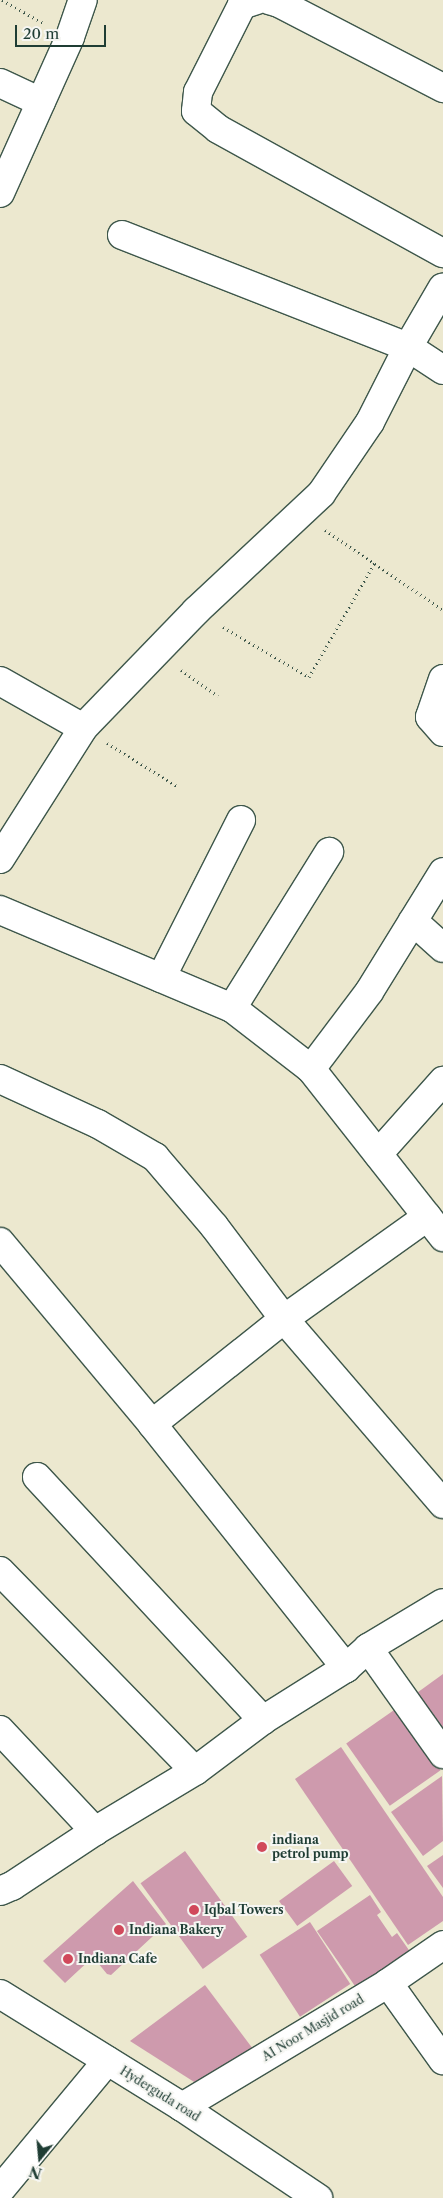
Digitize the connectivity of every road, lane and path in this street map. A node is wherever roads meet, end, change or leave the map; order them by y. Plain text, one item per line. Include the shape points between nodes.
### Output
1 (2, 0) edge
2 (84, 0) edge
3 (257, 0) edge
4 (269, 0) edge
5 (70, 37) junction
6 (0, 83) edge
7 (443, 88) edge
8 (41, 102) junction
9 (0, 193) edge
10 (122, 235) dead end
11 (443, 253) edge
12 (443, 286) edge
13 (408, 347) junction
14 (443, 370) edge
15 (300, 514) junction
16 (375, 562) junction
17 (443, 610) edge
18 (196, 611) junction
19 (155, 653) junction
20 (443, 678) edge
21 (0, 681) edge
22 (218, 696) dead end
23 (83, 728) junction
24 (443, 732) edge
25 (177, 786) dead end
26 (241, 820) dead end
27 (329, 852) dead end
28 (0, 859) edge
29 (443, 872) edge
30 (0, 910) edge
31 (413, 921) junction
32 (443, 948) edge
33 (161, 978) junction
34 (232, 1008) junction
35 (311, 1069) junction
36 (0, 1079) edge
37 (443, 1082) edge
38 (378, 1154) junction
39 (435, 1227) edge
40 (0, 1242) edge
41 (284, 1319) junction
42 (152, 1424) junction
43 (37, 1477) dead end
44 (443, 1504) edge
45 (0, 1571) edge
46 (443, 1603) edge
47 (368, 1648) junction
48 (346, 1668) junction
49 (263, 1720) junction
50 (0, 1730) edge
51 (443, 1754) edge
52 (195, 1771) junction
53 (95, 1831) junction
54 (0, 1891) edge
55 (443, 1945) edge
56 (388, 1983) junction
57 (0, 1994) edge
58 (443, 2060) edge
59 (107, 2061) junction
60 (182, 2107) junction
61 (11, 2190) edge
62 (318, 2198) edge

1 - 5 path
2 - 5 street
3 - 11 street via 242,5 198,92 196,111 218,129
4 - 7 street via 279,2
5 - 8 street
6 - 8 street
8 - 9 street
10 - 13 street
12 - 13 street
13 - 14 street
13 - 15 street via 370,422 321,494
15 - 16 path
15 - 18 street
16 - 17 path
16 - 18 path via 309,677
18 - 19 street
19 - 22 path
19 - 23 street
20 - 24 street via 430,717
21 - 23 street
23 - 25 path
23 - 28 street
26 - 33 street
27 - 34 street
29 - 31 street
30 - 33 street
31 - 32 street
31 - 35 street via 369,992
33 - 34 street
34 - 35 street
35 - 38 street
36 - 41 street via 98,1124 155,1157 214,1226
37 - 38 street
38 - 39 street
39 - 41 street
40 - 42 street
41 - 42 street
41 - 44 street
42 - 48 street
43 - 49 street
45 - 52 street
46 - 47 street
47 - 48 street
47 - 51 street
48 - 49 street
49 - 52 street
50 - 53 street
52 - 53 street
53 - 54 street
55 - 56 street, AI Noor Masjid road
56 - 58 street
56 - 60 street, AI Noor Masjid road
57 - 59 street, Hyderguda road
59 - 60 street, Hyderguda road
59 - 61 street
60 - 62 street, Hyderguda road

